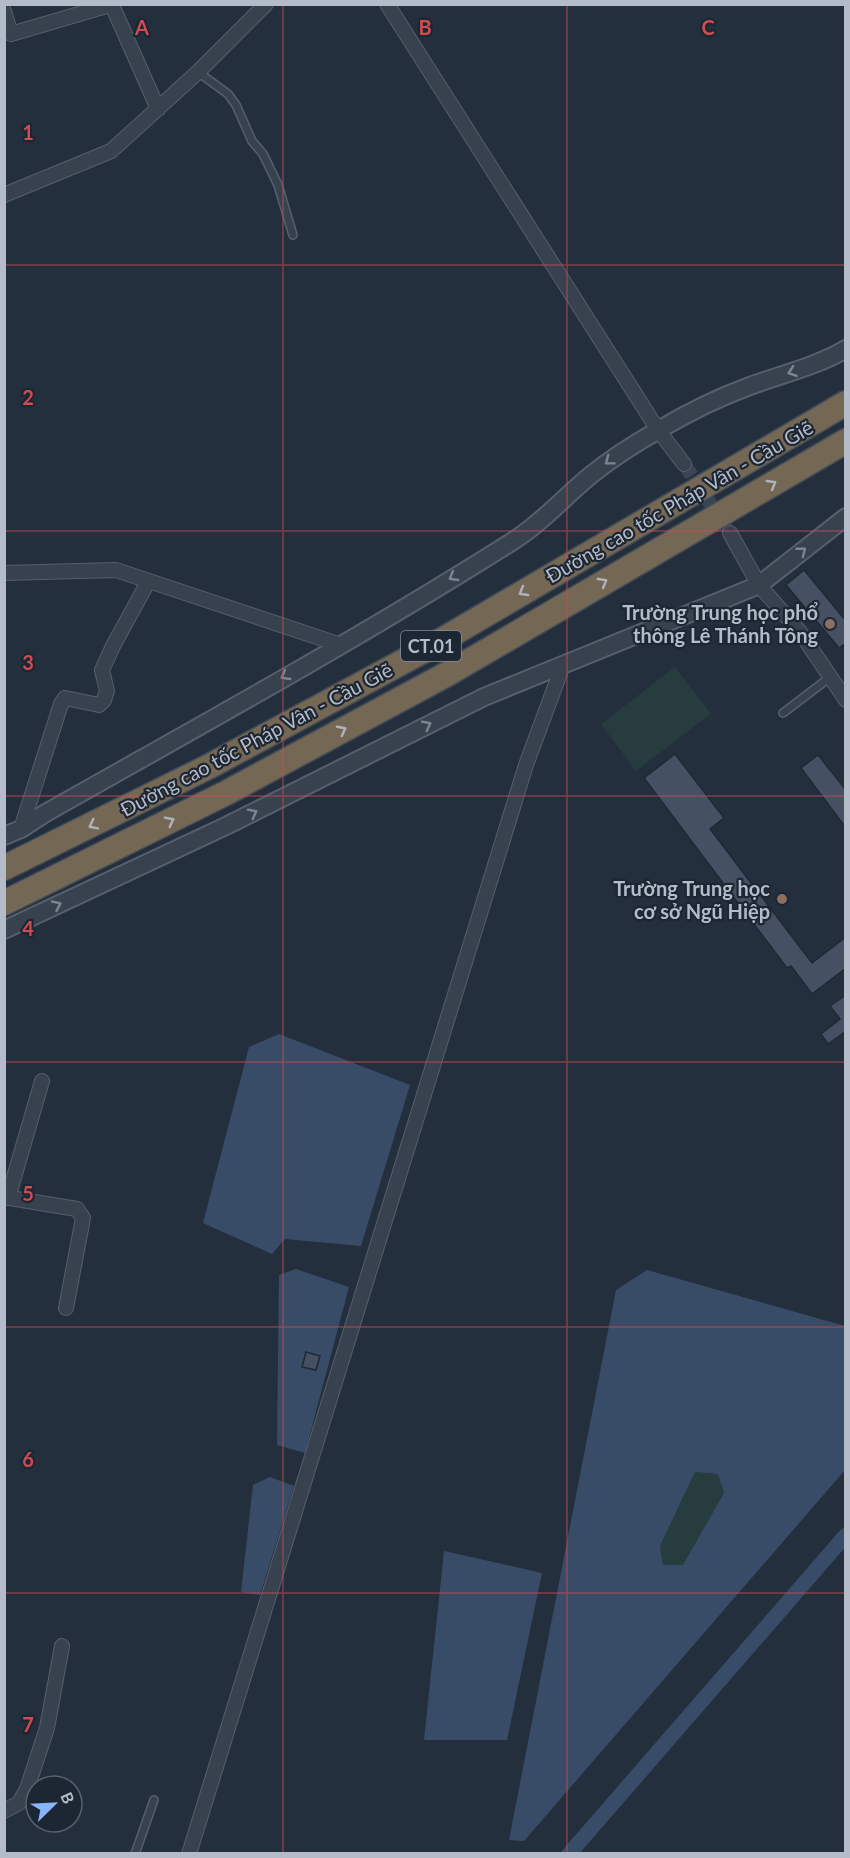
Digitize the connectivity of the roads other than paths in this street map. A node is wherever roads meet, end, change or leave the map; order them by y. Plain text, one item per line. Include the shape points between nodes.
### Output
1 (266, 4) edge
2 (387, 4) edge
3 (112, 5) edge
4 (4, 11) edge
5 (70, 11) edge
6 (198, 72) junction
7 (158, 109) junction
8 (4, 195) edge
9 (293, 235) dead end
10 (846, 349) edge
11 (846, 403) edge
12 (658, 430) junction
13 (846, 441) edge
14 (684, 464) tunnel mouth
15 (846, 517) edge
16 (730, 533) tunnel mouth
17 (4, 573) edge
18 (148, 582) junction
19 (759, 585) junction
20 (340, 645) junction
21 (563, 664) junction
22 (829, 678) junction
23 (846, 700) edge
24 (783, 713) dead end
25 (21, 829) junction
26 (4, 836) edge
27 (4, 868) edge
28 (4, 903) edge
29 (4, 930) edge
30 (42, 1081) dead end
31 (6, 1197) edge
32 (66, 1308) dead end
33 (62, 1646) dead end
34 (154, 1800) dead end
35 (4, 1811) edge
36 (135, 1854) edge
37 (189, 1854) edge

1 - 6 street
2 - 12 street
3 - 5 street
3 - 7 street
4 - 5 street via 10,34
6 - 7 street
6 - 9 lane via 228,94 236,105 278,185
7 - 8 street via 111,151
10 -> 12 street via 705,404
11 -> 27 highway, Đường cao tốc Pháp Vân - Cầu Giẽ / CT.01 via 432,646 208,767
12 - 14 street
12 -> 20 street via 589,476 551,513 515,540
28 -> 13 highway, Đường cao tốc Pháp Vân - Cầu Giẽ / CT.01 via 226,793 449,673
19 -> 15 street
16 - 19 street
17 - 18 street via 116,570
18 - 20 street
18 - 25 street via 102,670 107,691 104,700 99,705 65,698 61,704
19 - 21 street
19 - 22 street via 800,632
20 -> 25 street
29 -> 21 street via 238,820 484,697
21 - 37 street via 526,765
22 - 23 street
22 - 24 lane
25 - 26 street
30 - 31 street
31 - 32 street via 77,1209 83,1218
33 - 35 street via 47,1728 27,1789 19,1803
34 - 36 lane

